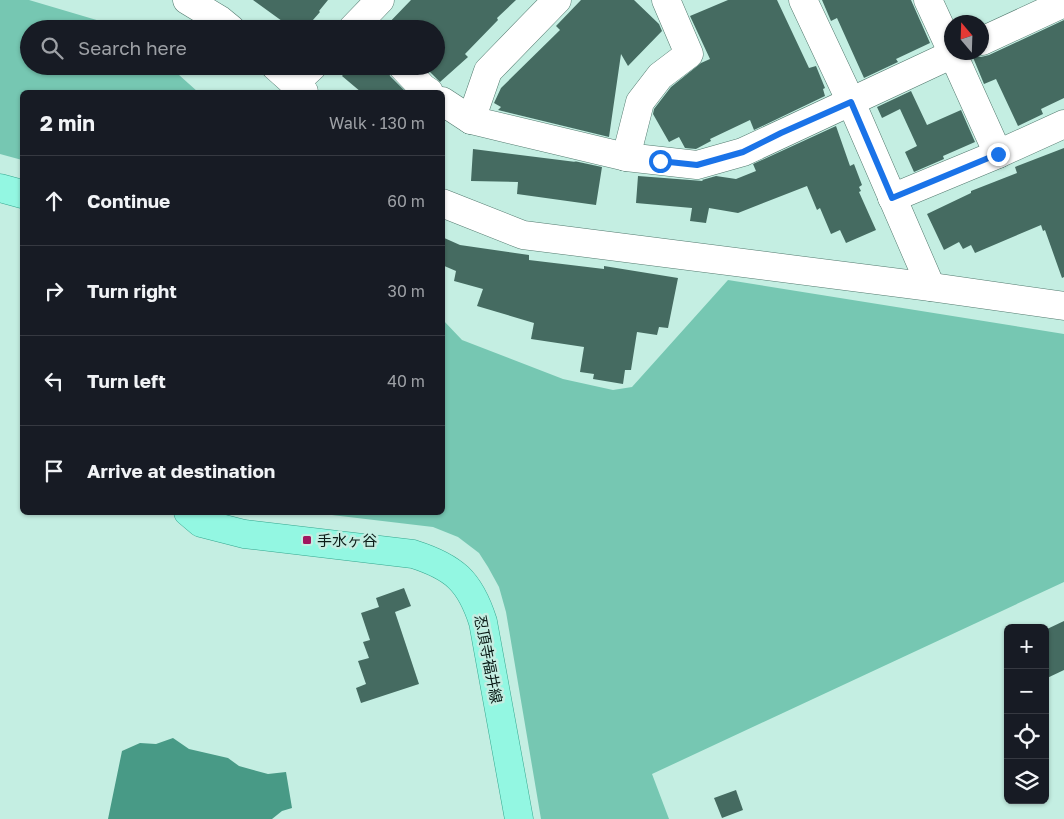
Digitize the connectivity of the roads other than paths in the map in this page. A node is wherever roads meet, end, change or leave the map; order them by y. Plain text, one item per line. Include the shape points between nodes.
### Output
1 (187, 0) edge
2 (380, 0) edge
3 (557, 0) edge
4 (666, 0) edge
5 (803, 0) edge
6 (928, 0) edge
7 (1064, 3) edge
8 (220, 20) edge
9 (364, 20) edge
10 (944, 34) edge
11 (989, 38) edge
12 (944, 57) edge
13 (956, 60) edge
14 (411, 75) edge
15 (426, 90) edge
16 (851, 102) junction
17 (445, 103) edge
18 (471, 120) junction
19 (1064, 124) edge
20 (998, 154) junction
21 (626, 157) junction
22 (0, 188) edge
23 (20, 193) edge
24 (892, 198) junction
25 (445, 204) edge
26 (931, 287) junction
27 (1064, 306) edge
28 (192, 515) edge
29 (519, 819) edge

1 - 8 street
2 - 9 street
3 - 18 street via 488,71
4 - 21 street via 688,54 660,76 640,102
5 - 16 street
6 - 10 street
7 - 11 street
12 - 16 street
13 - 20 street
14 - 15 street
16 - 21 street via 743,152 697,165
16 - 24 street
17 - 18 street
18 - 21 street
19 - 20 street
20 - 24 street
22 - 23 main road
24 - 26 street
25 - 26 street via 523,235
26 - 27 street
28 - 29 main road, 忍頂寺福井線 via 201,523 244,534 413,554 434,561 462,580 477,602 483,622

